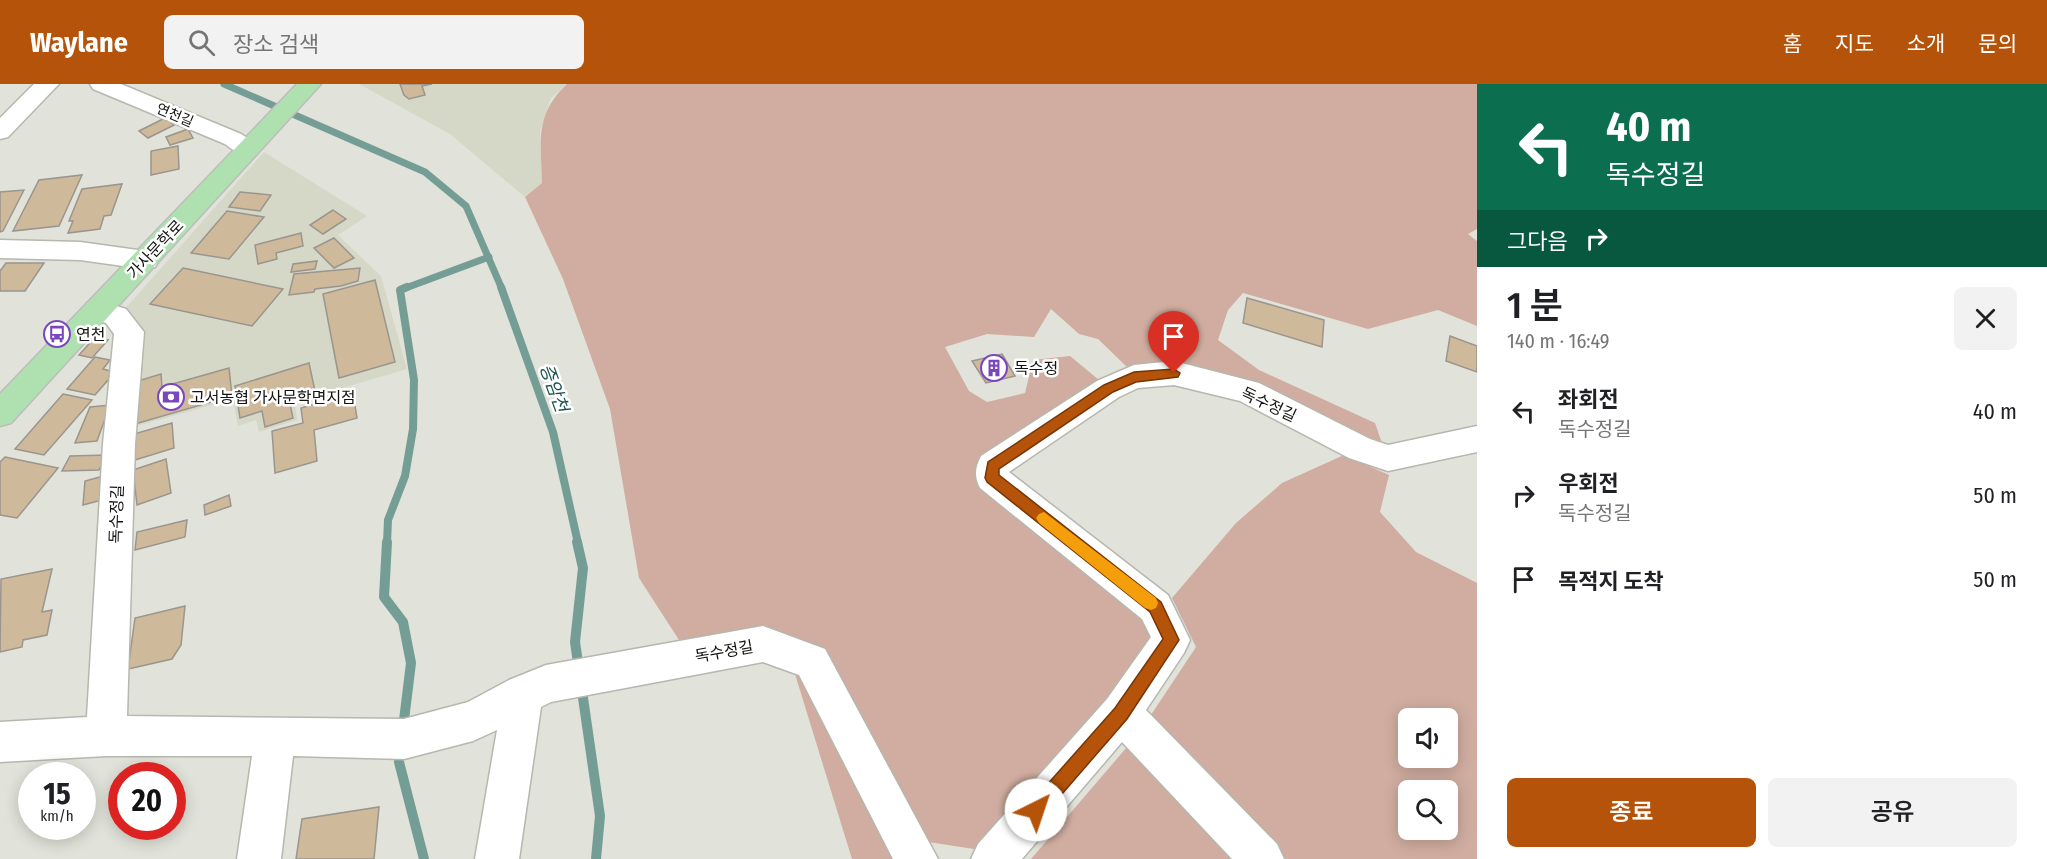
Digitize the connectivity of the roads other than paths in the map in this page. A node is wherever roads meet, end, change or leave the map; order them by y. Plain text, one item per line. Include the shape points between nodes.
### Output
1 (48, 84) edge
2 (101, 84) edge
3 (310, 84) edge
4 (5, 122) edge
5 (251, 146) junction
6 (0, 249) edge
7 (145, 260) junction
8 (97, 310) junction
9 (0, 414) edge
10 (1477, 439) edge
11 (534, 689) junction
12 (1121, 713) junction
13 (106, 736) junction
14 (275, 736) junction
15 (0, 742) edge
16 (259, 859) edge
17 (496, 859) edge
18 (916, 859) edge
19 (993, 859) edge
20 (1262, 859) edge

1 - 4 street
2 - 5 street, 연천길
3 - 5 main road, 가사문학로
5 - 7 main road, 가사문학로
6 - 7 street via 80,250
7 - 8 main road, 가사문학로
8 - 9 main road, 가사문학로
8 - 13 street, 독수정길 via 116,316 129,332 119,444
10 - 12 street, 독수정길 via 1388,458 1360,448 1248,391 1174,373 1134,377 1108,389 993,466 992,478 1155,607 1171,640
11 - 14 street, 독수정길 via 472,721 404,739
11 - 17 street
11 - 18 street, 독수정길 via 764,644 812,662
12 - 19 street, 독수정길
12 - 20 street
13 - 14 street, 독수정길
13 - 15 street, 독수정길
14 - 16 street

